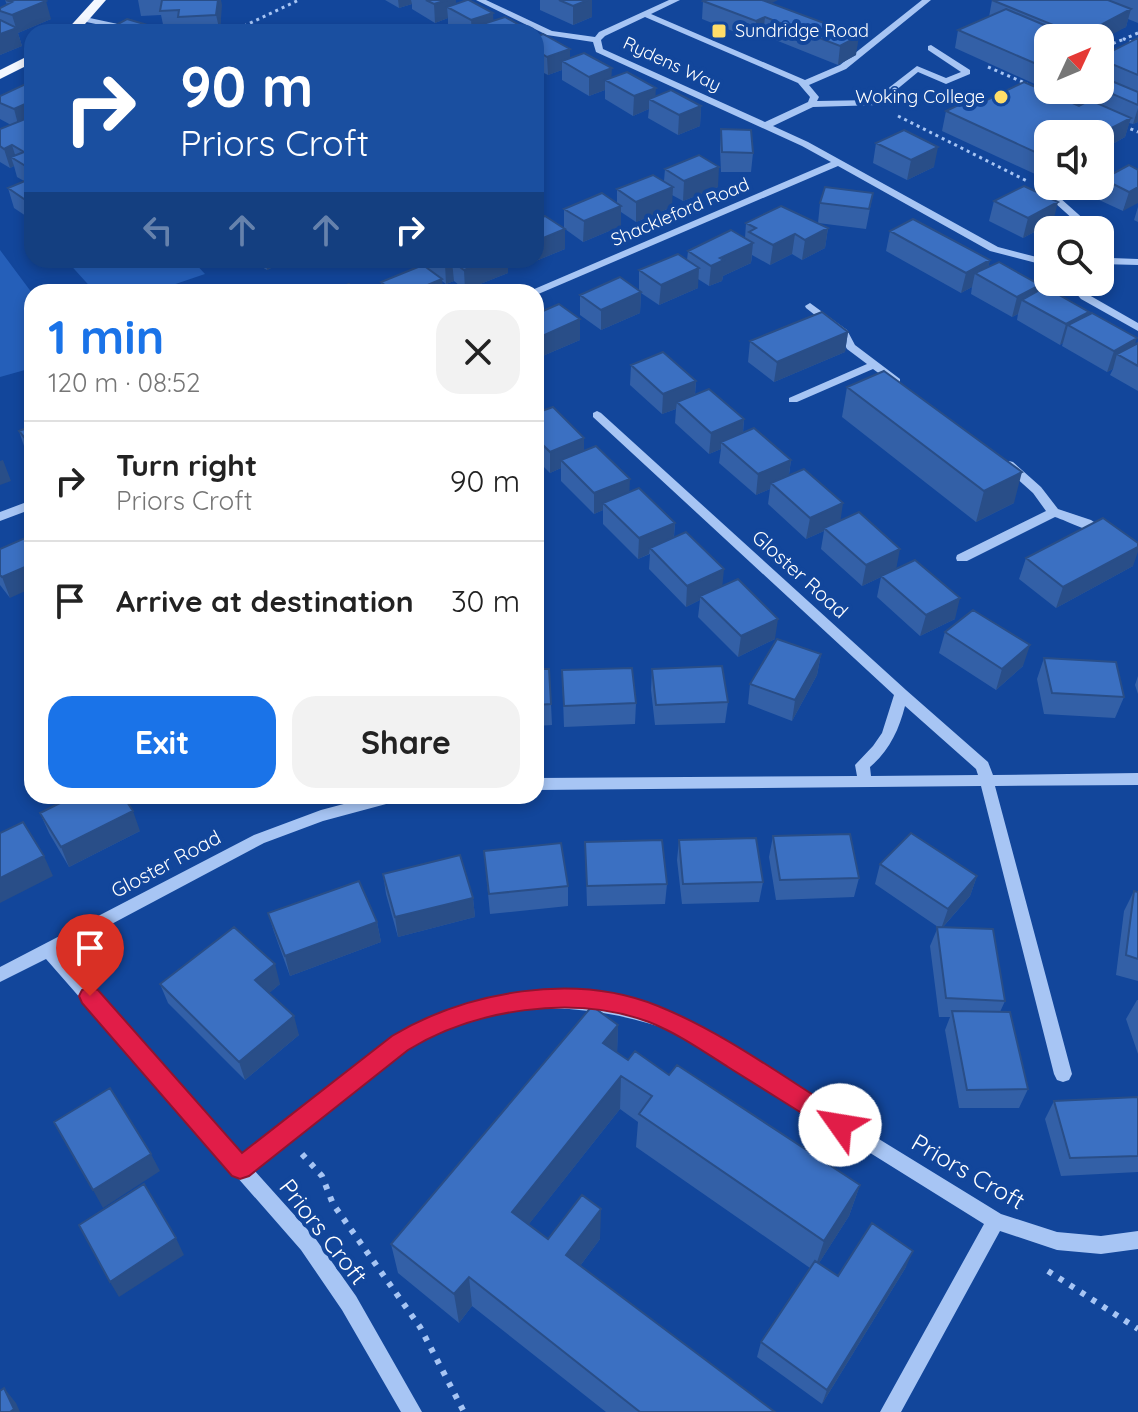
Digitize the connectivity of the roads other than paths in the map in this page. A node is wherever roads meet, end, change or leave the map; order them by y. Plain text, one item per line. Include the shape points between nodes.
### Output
1 (100, 0) edge
2 (480, 0) edge
3 (657, 0) edge
4 (927, 0) edge
5 (672, 2) edge
6 (646, 15) junction
7 (85, 19) junction
8 (80, 24) edge
9 (107, 24) edge
10 (531, 24) edge
11 (544, 30) edge
12 (597, 40) junction
13 (935, 51) road end
14 (24, 62) edge
15 (0, 75) edge
16 (804, 84) junction
17 (811, 104) junction
18 (765, 126) junction
19 (837, 163) junction
20 (1057, 200) edge
21 (1075, 216) edge
22 (1034, 259) edge
23 (1114, 261) edge
24 (1138, 262) edge
25 (544, 289) edge
26 (1084, 296) edge
27 (810, 306) dead end
28 (1138, 328) edge
29 (874, 365) junction
30 (911, 392) edge
31 (793, 400) dead end
32 (597, 415) dead end
33 (999, 457) edge
34 (24, 507) edge
35 (1054, 512) junction
36 (0, 517) edge
37 (1114, 540) edge
38 (962, 558) dead end
39 (901, 694) junction
40 (988, 779) junction
41 (1138, 779) edge
42 (865, 780) junction
43 (544, 784) edge
44 (345, 804) edge
45 (48, 950) junction
46 (0, 975) edge
47 (1063, 1074) dead end
48 (240, 1168) junction
49 (996, 1221) junction
50 (1138, 1240) edge
51 (412, 1412) edge
52 (890, 1412) edge

1 - 7 main road
2 - 10 street, Rydens Way
3 - 5 street
4 - 16 street via 843,67
5 - 6 street
6 - 12 street
6 - 16 street, Rydens Way
7 - 8 main road
7 - 9 street
11 - 12 street, Rydens Way
12 - 18 street, Rydens Way via 599,50
13 - 17 street via 967,72 946,81 917,69 875,103
14 - 15 main road
16 - 17 street via 815,97
17 - 18 street
18 - 19 street, Rydens Way
19 - 22 street, Rydens Way via 994,249
19 - 25 street, Shackleford Road
20 - 21 street
23 - 24 street
26 - 28 street
27 - 29 street
29 - 30 street
29 - 31 street
32 - 39 street, Gloster Road
33 - 35 street
34 - 36 street
35 - 37 street
35 - 38 street
39 - 40 street, Gloster Road via 983,766
39 - 42 street via 888,739 862,765
40 - 41 street
40 - 42 street
40 - 47 street
42 - 43 street
44 - 45 street, Gloster Road via 247,844
45 - 46 street, Gloster Road
45 - 48 street, Priors Croft
48 - 49 street, Priors Croft via 426,1027 535,1000 596,1000 649,1012 684,1028
48 - 51 street, Priors Croft via 308,1244
49 - 50 street, Priors Croft via 1057,1241 1101,1245
49 - 52 street

